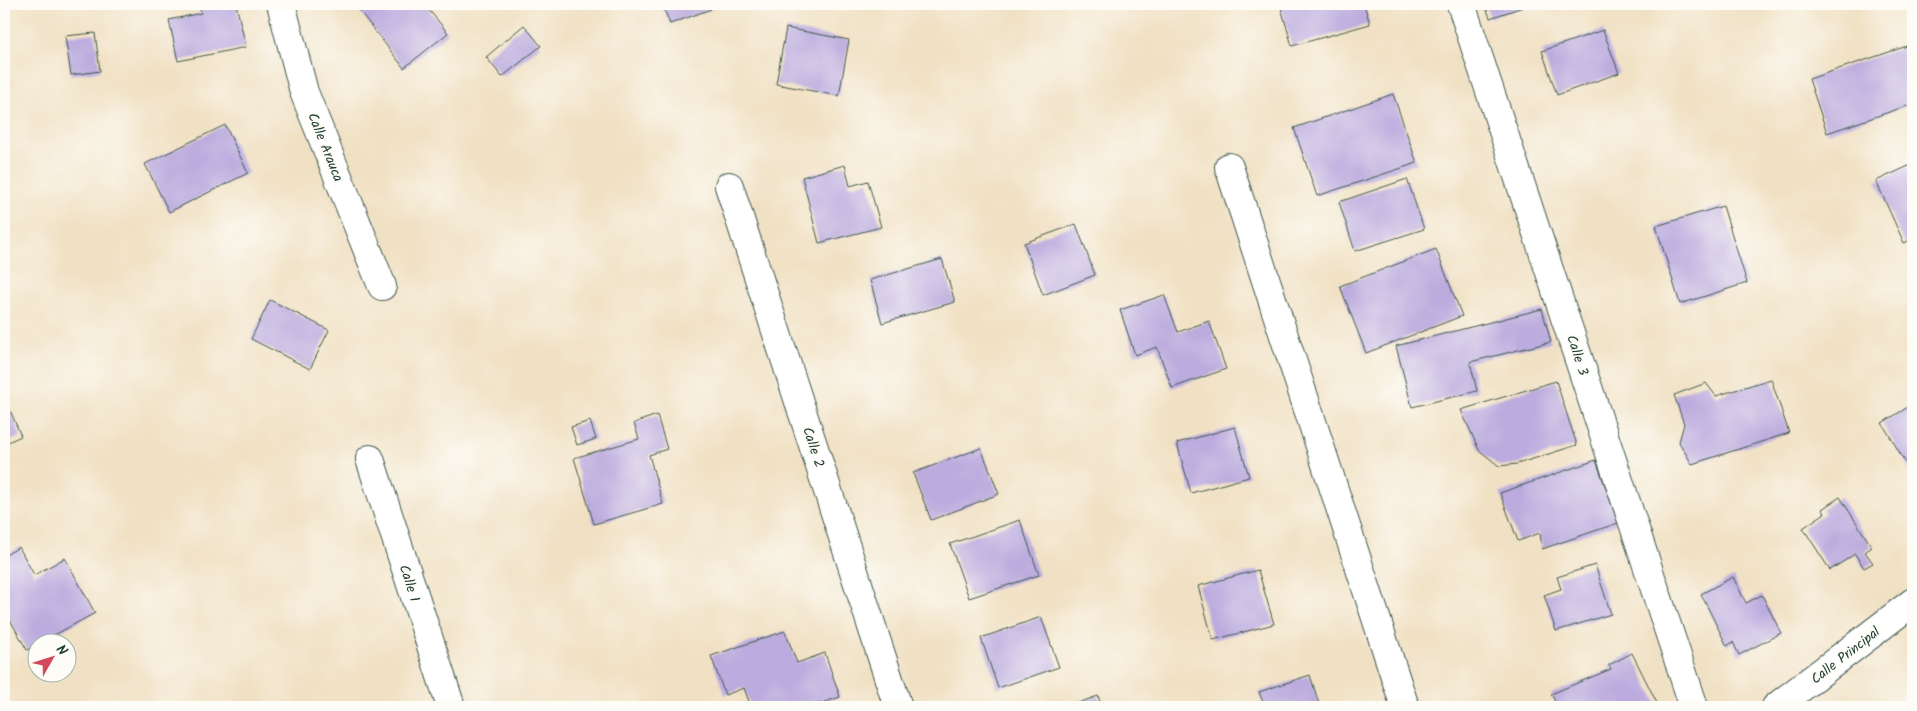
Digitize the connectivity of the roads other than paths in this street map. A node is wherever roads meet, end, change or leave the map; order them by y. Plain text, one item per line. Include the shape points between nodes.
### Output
1 (281, 4) edge
2 (1461, 4) edge
3 (1229, 167) dead end
4 (729, 186) dead end
5 (382, 286) dead end
6 (370, 459) dead end
7 (1913, 602) edge
8 (451, 707) edge
9 (898, 707) edge
10 (1405, 707) edge
11 (1694, 707) edge
12 (1776, 707) edge

1 - 5 street, Calle Arauca via 304,92
2 - 11 street, Calle 3
3 - 10 street
4 - 9 street, Calle 2
6 - 8 street, Calle 1
7 - 12 street, Calle Principal

